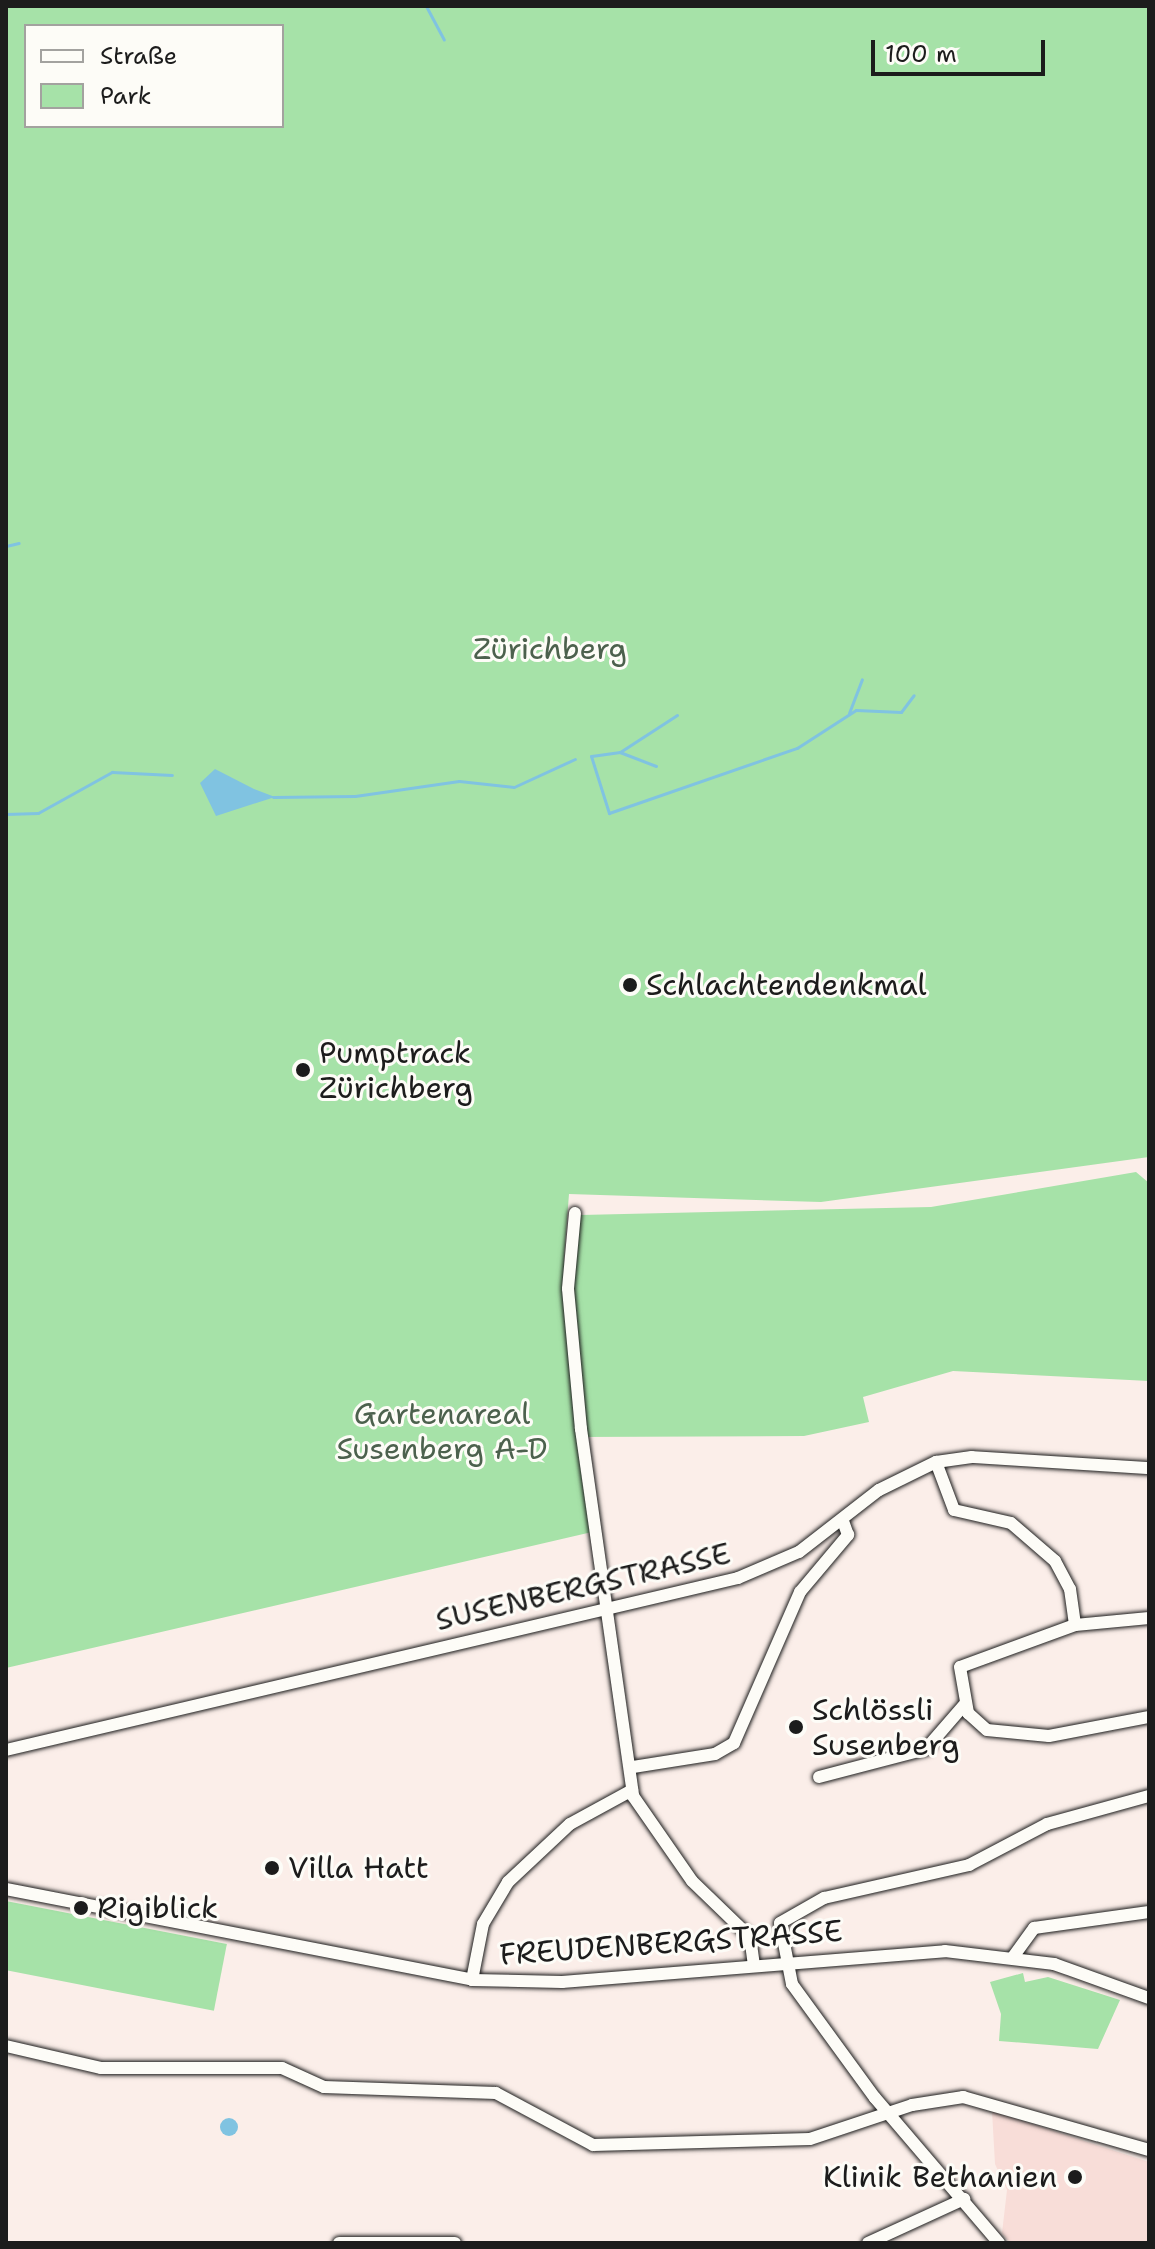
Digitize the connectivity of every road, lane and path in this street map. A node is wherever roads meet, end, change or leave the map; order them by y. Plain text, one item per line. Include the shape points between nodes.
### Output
1 (575, 1213) dead end
2 (936, 1462) junction
3 (1149, 1468) edge
4 (843, 1521) junction
5 (607, 1608) junction
6 (1149, 1618) edge
7 (1075, 1625) junction
8 (965, 1704) junction
9 (1149, 1717) edge
10 (6, 1750) edge
11 (633, 1767) junction
12 (819, 1777) dead end
13 (632, 1790) junction
14 (1149, 1796) edge
15 (6, 1889) edge
16 (1149, 1912) edge
17 (1013, 1957) junction
18 (783, 1963) junction
19 (754, 1965) junction
20 (472, 1980) junction
21 (1149, 1998) edge
22 (6, 2046) edge
23 (889, 2114) junction
24 (1149, 2150) edge
25 (964, 2199) junction
26 (339, 2243) edge
27 (455, 2243) edge
28 (868, 2243) edge
29 (999, 2243) edge

1 - 5 street via 572,1333
2 - 3 street, SUSENBERGSTRASSE via 972,1457
2 - 4 street, SUSENBERGSTRASSE via 879,1490
2 - 7 street via 954,1510 1011,1523 1055,1561 1067,1580
4 - 5 street, SUSENBERGSTRASSE via 754,1572
4 - 11 street via 848,1535 800,1592 734,1743 715,1754
5 - 10 street, SUSENBERGSTRASSE
5 - 11 street
6 - 7 street
7 - 8 street via 964,1660
8 - 9 street via 976,1723 1005,1735 1087,1732
8 - 12 street via 926,1749
11 - 13 street
13 - 19 street via 692,1881 750,1937
13 - 20 street via 570,1824 508,1882 483,1924
14 - 18 street via 1047,1824 969,1865 809,1905 780,1923
15 - 20 street, FREUDENBERGSTRASSE
16 - 17 street via 1034,1928
17 - 18 street, FREUDENBERGSTRASSE via 921,1951
17 - 21 street, FREUDENBERGSTRASSE via 1079,1971
18 - 19 street, FREUDENBERGSTRASSE
18 - 23 street
19 - 20 street, FREUDENBERGSTRASSE via 562,1982
22 - 23 street via 101,2068 282,2068 324,2087 496,2093 593,2145 810,2139
23 - 24 street via 946,2098 990,2100
23 - 25 street
25 - 28 street
25 - 29 street
26 - 27 street

